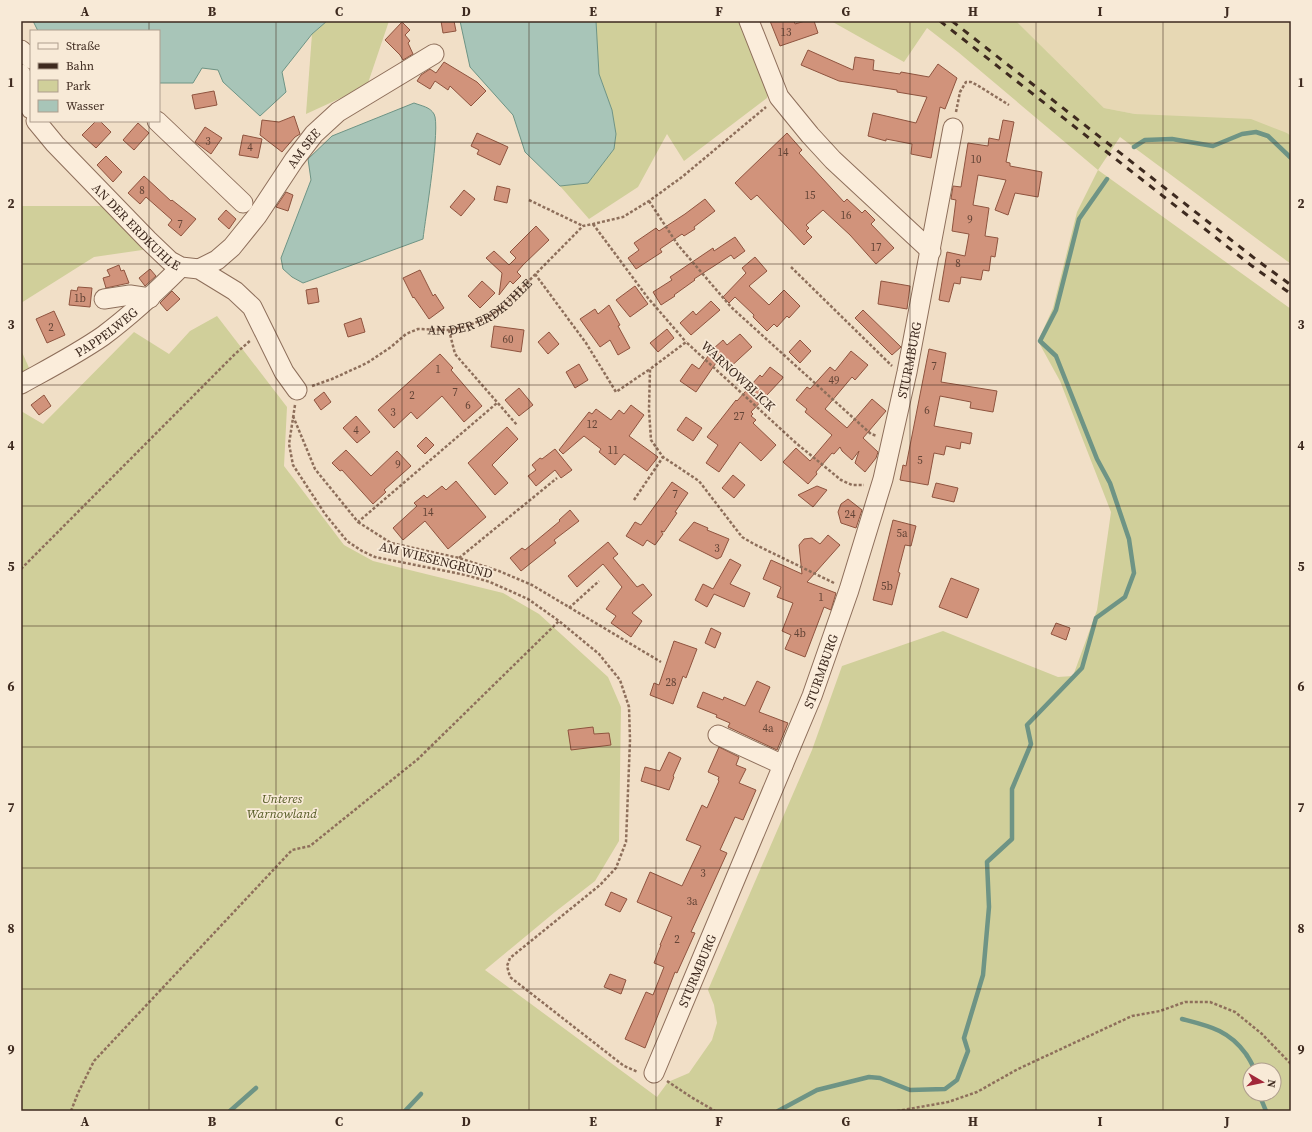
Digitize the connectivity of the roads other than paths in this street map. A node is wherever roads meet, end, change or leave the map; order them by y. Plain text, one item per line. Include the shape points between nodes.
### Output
1 (749, 21) edge
2 (21, 50) edge
3 (434, 54) dead end
4 (30, 58) edge
5 (21, 74) edge
6 (30, 107) edge
7 (37, 122) edge
8 (158, 122) edge
9 (954, 128) road end
10 (243, 203) dead end
11 (931, 251) junction
12 (190, 268) junction
13 (150, 298) junction
14 (104, 299) dead end
15 (21, 384) edge
16 (298, 390) road end
17 (718, 735) dead end
18 (784, 765) junction
19 (654, 1073) road end

1 - 11 street via 779,97 833,160
2 - 4 street
3 - 12 street, AM SEE via 338,112 314,134 257,216 232,247 216,260
5 - 6 street
7 - 12 street, AN DER ERDKUHLE via 55,144 170,261
8 - 10 street
9 - 11 street, STURMBURG
11 - 18 street, STURMBURG via 883,479 849,590 812,696
12 - 13 street, PAPPELWEG
12 - 16 street, AN DER ERDKUHLE via 235,291 252,307 284,372
13 - 14 street via 130,295
13 - 15 street, PAPPELWEG via 85,348
17 - 18 street
18 - 19 street, STURMBURG

